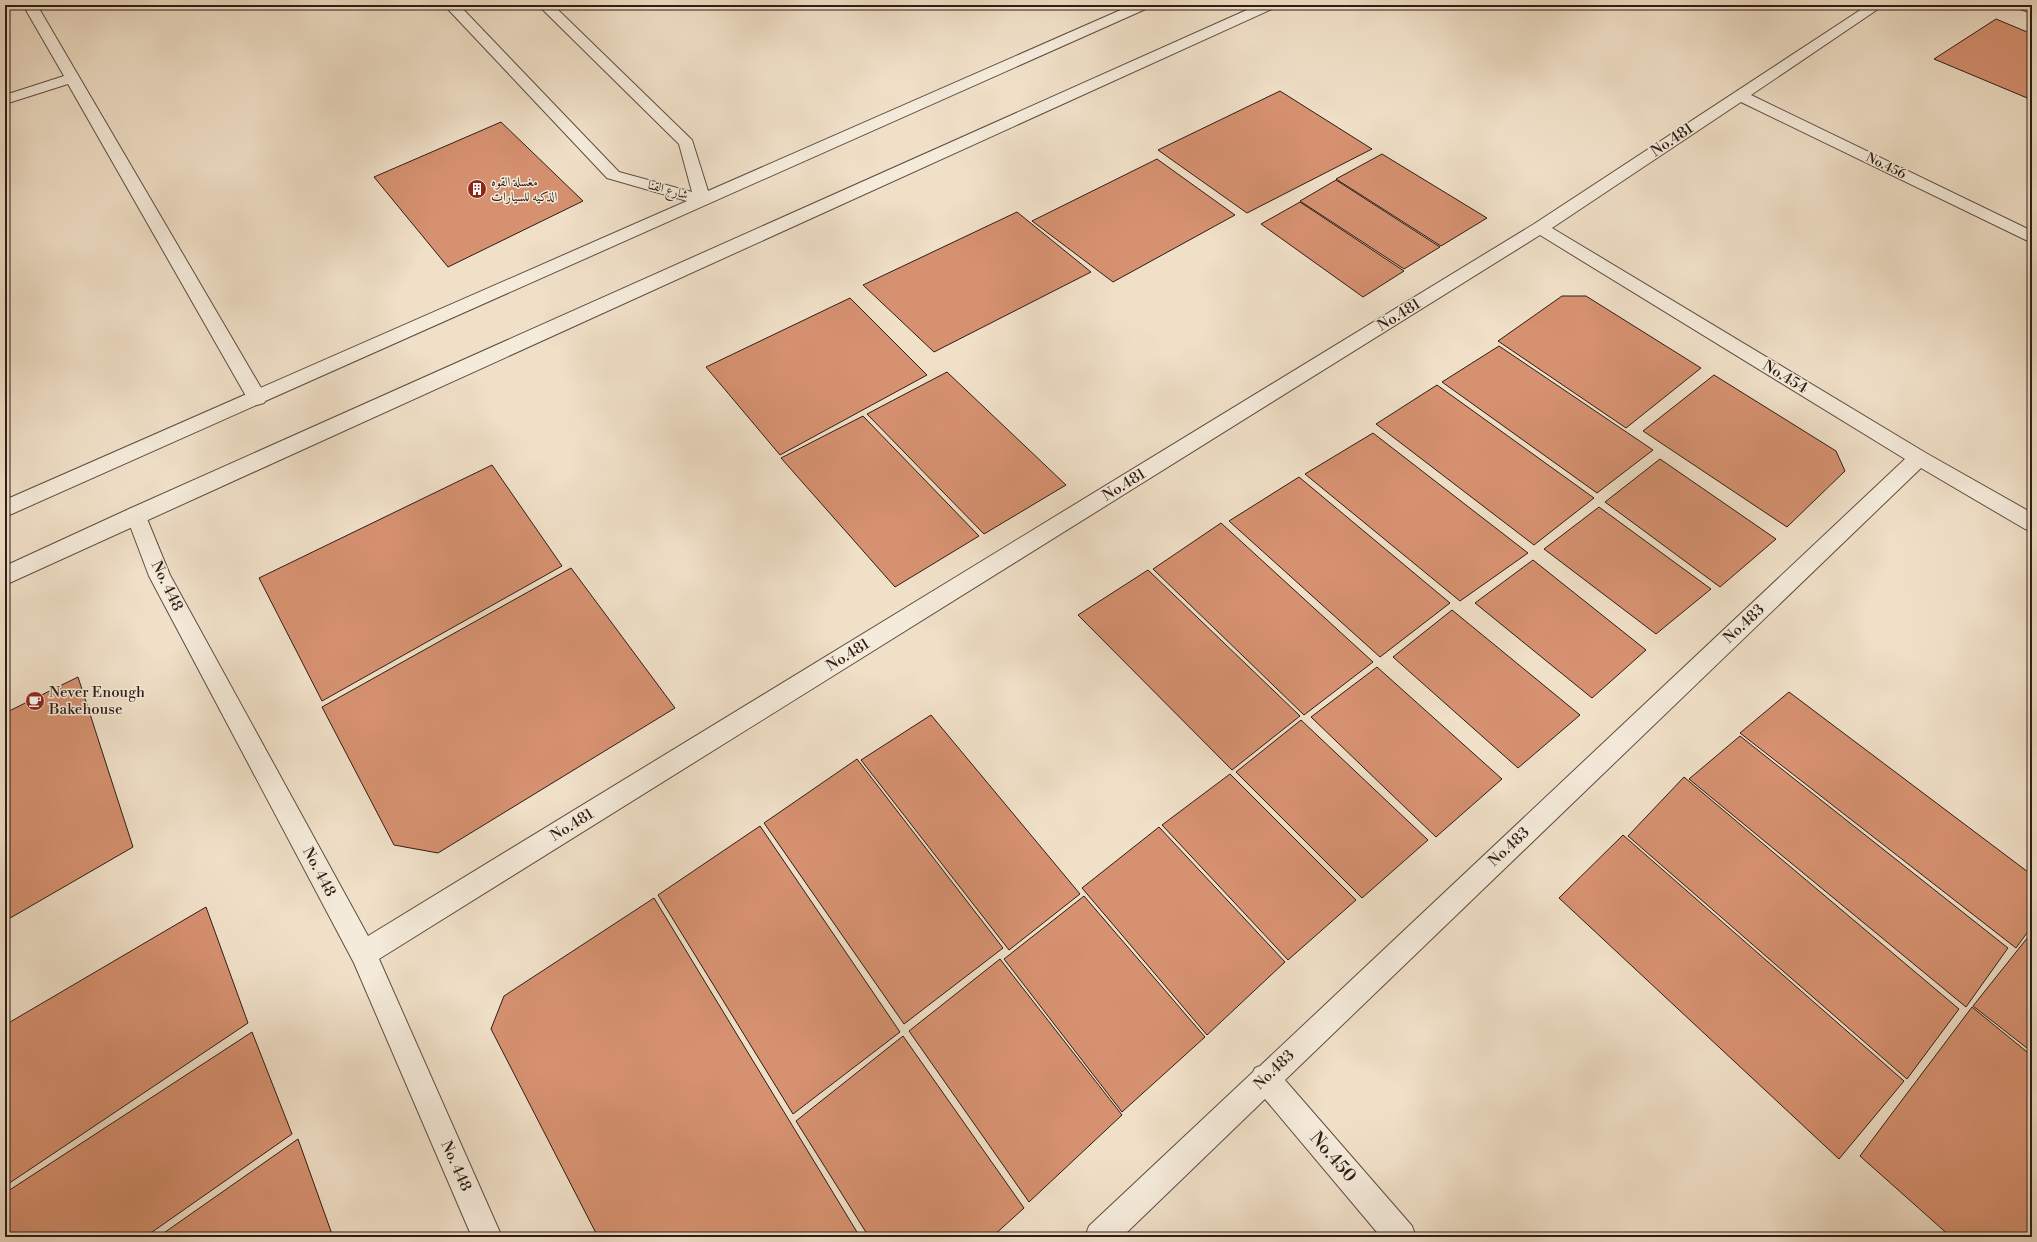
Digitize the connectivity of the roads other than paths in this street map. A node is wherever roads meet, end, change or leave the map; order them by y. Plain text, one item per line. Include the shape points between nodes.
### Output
1 (30, 5) edge
2 (450, 5) edge
3 (545, 5) edge
4 (1143, 5) edge
5 (1269, 5) edge
6 (1877, 5) edge
7 (2022, 5) edge
8 (2032, 9) edge
9 (73, 78) junction
10 (1739, 95) junction
11 (5, 100) edge
12 (703, 200) junction
13 (1540, 228) junction
14 (2032, 238) edge
15 (257, 398) junction
16 (1919, 458) junction
17 (5, 509) edge
18 (136, 515) junction
19 (2032, 523) edge
20 (5, 576) edge
21 (363, 954) junction
22 (1265, 1078) junction
23 (487, 1237) edge
24 (1100, 1237) edge
25 (1401, 1237) edge

1 - 9 street
2 - 12 street, شارع القنا via 613,175
3 - 12 street, شارع القنا via 686,143
4 - 12 street
5 - 18 street
6 - 10 street, No.481
7 - 8 street
9 - 11 street
9 - 15 street
10 - 13 street, No.481
10 - 14 street, No.456
12 - 15 street
13 - 16 street, No.454
13 - 21 street, No.481
15 - 17 street
16 - 19 street, No.454
16 - 22 street, No.483
18 - 20 street
18 - 21 street, No. 448 via 160,576
21 - 23 street, No. 448
22 - 24 street, No.483
22 - 25 street, No.450

